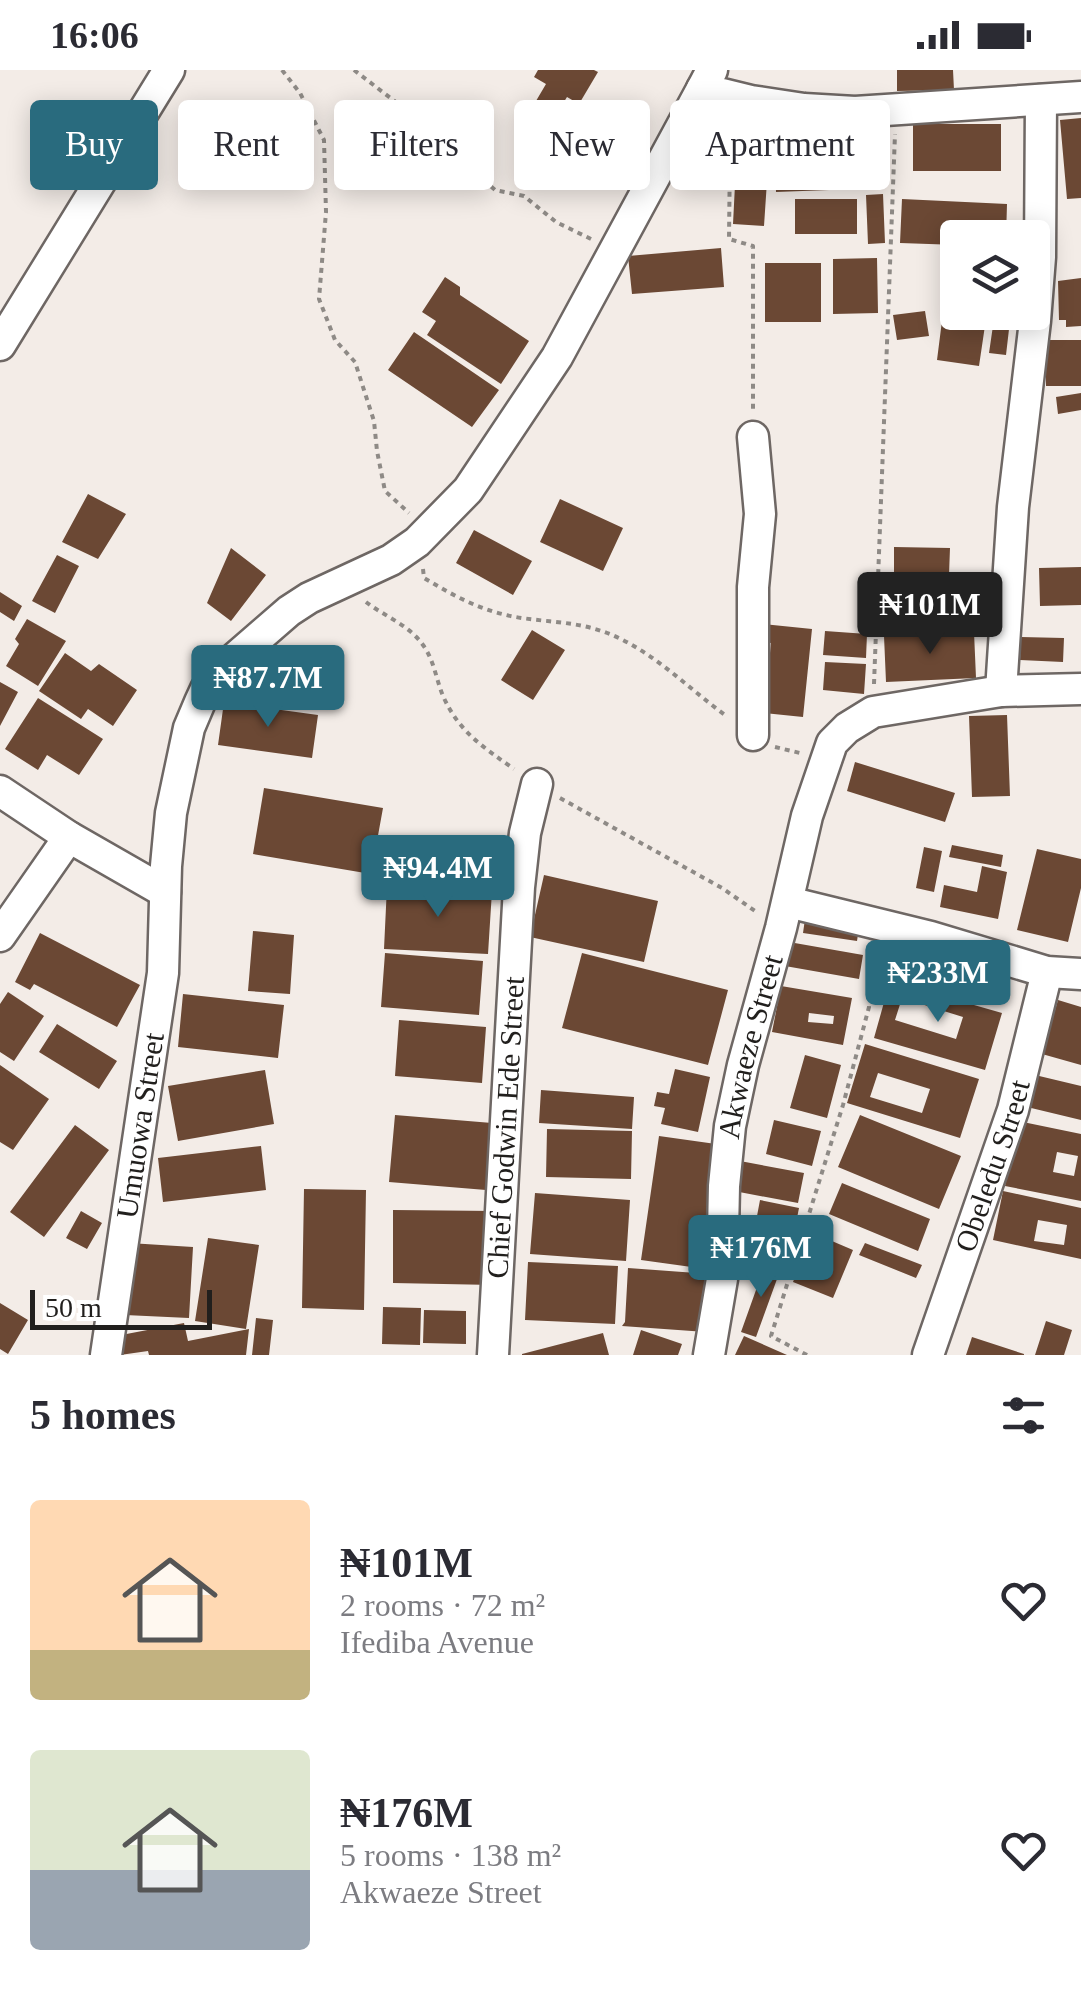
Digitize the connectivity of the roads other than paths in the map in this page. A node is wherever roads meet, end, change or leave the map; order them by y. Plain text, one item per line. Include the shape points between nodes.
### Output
1 (168, 70) edge
2 (707, 80) edge
3 (1081, 97) edge
4 (1041, 100) junction
5 (0, 346) edge
6 (753, 437) road end
7 (1081, 689) edge
8 (1002, 691) junction
9 (753, 735) road end
10 (536, 784) dead end
11 (0, 790) edge
12 (68, 837) junction
13 (165, 892) junction
14 (788, 902) junction
15 (0, 936) edge
16 (1047, 972) junction
17 (1081, 974) edge
18 (106, 1355) edge
19 (494, 1355) edge
20 (709, 1355) edge
21 (928, 1355) edge

1 - 5 street
2 - 4 street via 751,101 821,110
2 - 13 street, Umuowa Street via 558,357 468,490 392,560 289,612 206,689 189,728 171,813
3 - 4 street
4 - 8 street via 1040,257 1013,507
6 - 9 street via 760,514
7 - 8 street
8 - 14 street, Akwaeze Street via 873,712 847,728 829,751
10 - 19 street, Chief Godwin Ede Street via 519,887
11 - 12 street
12 - 13 street
12 - 15 street
13 - 18 street, Umuowa Street via 163,973
14 - 16 street
14 - 20 street, Akwaeze Street via 730,1126 722,1279
16 - 17 street
16 - 21 street, Obeledu Street via 1014,1110

